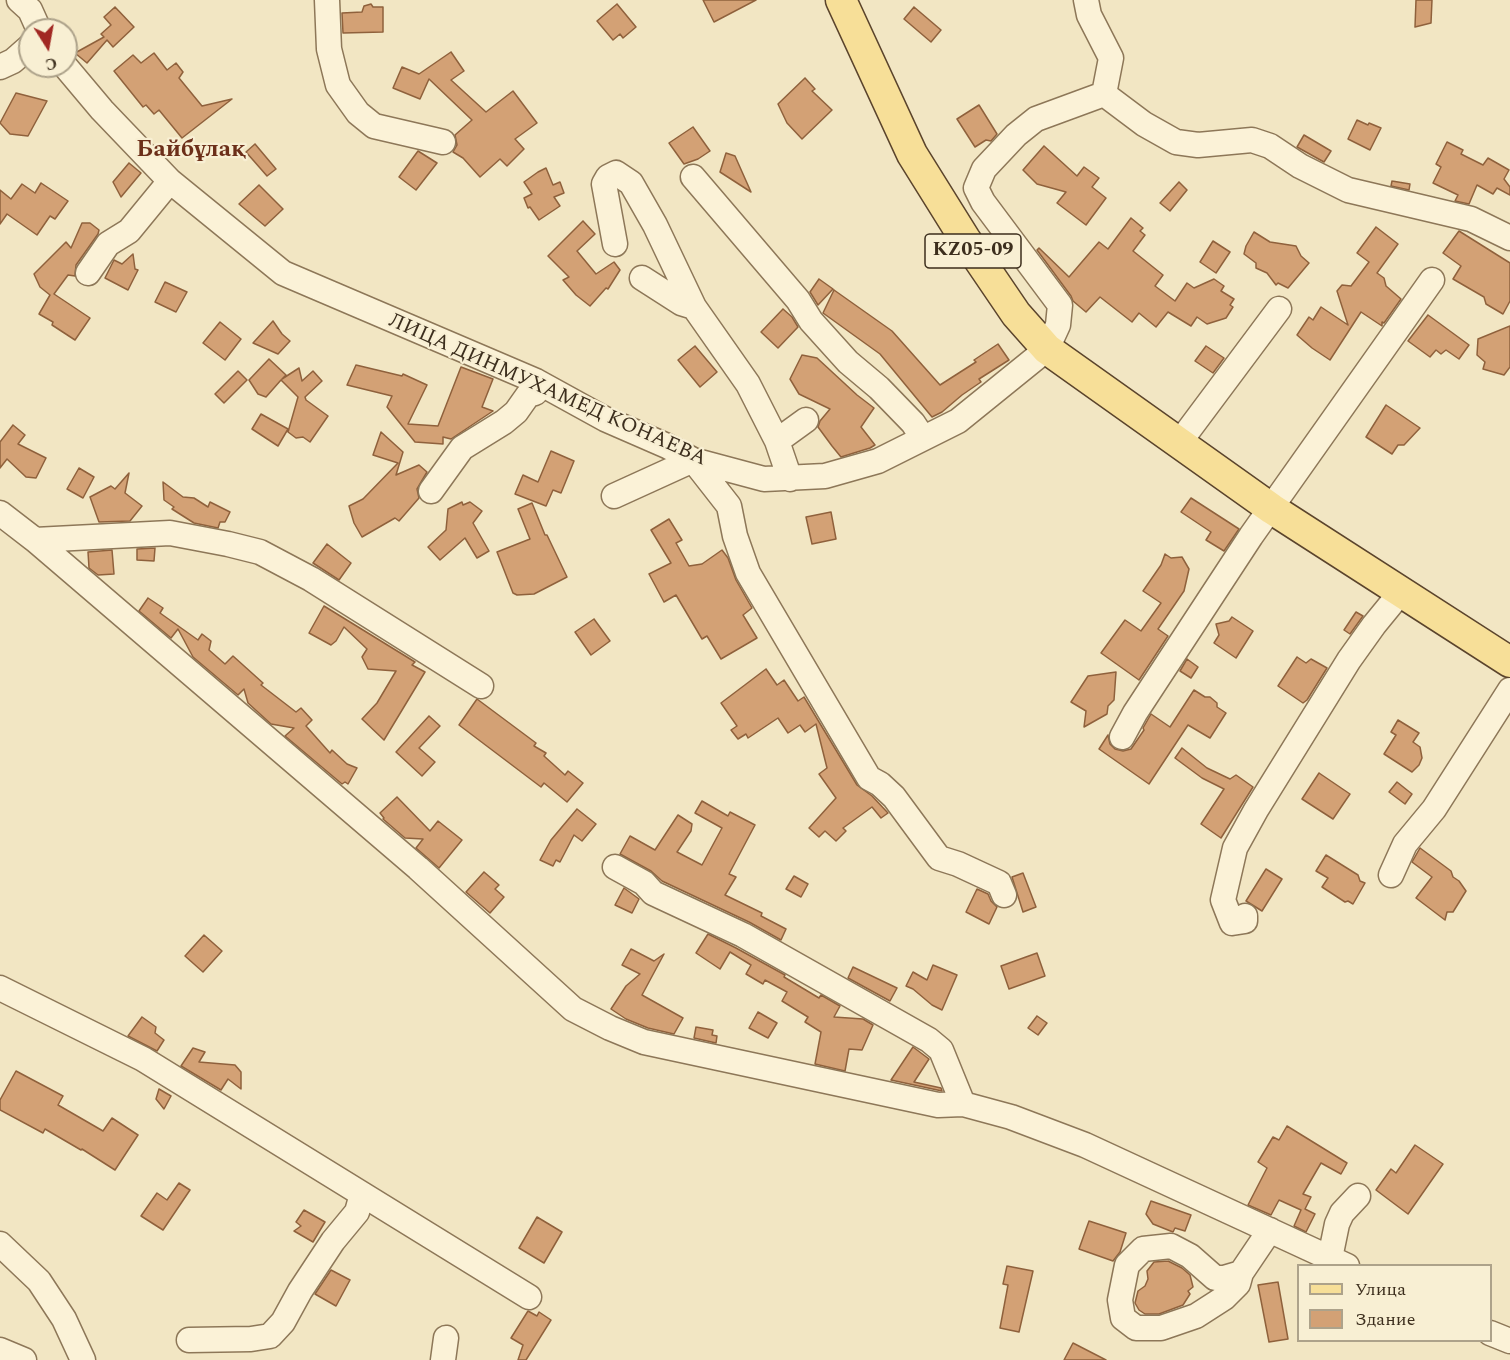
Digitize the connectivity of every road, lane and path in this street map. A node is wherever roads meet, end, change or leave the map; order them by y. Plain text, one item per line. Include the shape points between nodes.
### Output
1 (327, 0) edge
2 (841, 0) edge
3 (1086, 0) edge
4 (18, 57) edge
5 (0, 67) edge
6 (75, 78) edge
7 (1104, 94) junction
8 (443, 142) dead end
9 (693, 177) dead end
10 (170, 181) junction
11 (1510, 238) edge
12 (615, 244) dead end
13 (88, 273) dead end
14 (642, 278) dead end
15 (1432, 280) dead end
16 (694, 307) junction
17 (1279, 309) dead end
18 (1047, 349) junction
19 (536, 381) junction
20 (806, 420) dead end
21 (923, 438) junction
22 (777, 441) junction
23 (1179, 442) junction
24 (693, 460) junction
25 (764, 479) junction
26 (790, 479) junction
27 (431, 491) dead end
28 (614, 496) dead end
29 (729, 506) junction
30 (1272, 509) junction
31 (0, 513) edge
32 (35, 540) junction
33 (1401, 592) junction
34 (1510, 662) edge
35 (481, 686) dead end
36 (1510, 690) edge
37 (1122, 737) dead end
38 (615, 867) dead end
39 (1391, 875) dead end
40 (1004, 895) dead end
41 (1245, 916) dead end
42 (0, 988) edge
43 (963, 1104) junction
44 (362, 1194) junction
45 (1358, 1196) dead end
46 (1270, 1230) junction
47 (0, 1244) edge
48 (1339, 1262) edge
49 (1241, 1273) junction
50 (530, 1297) dead end
51 (1492, 1333) edge
52 (189, 1340) dead end
53 (1510, 1341) edge
54 (0, 1350) edge
55 (24, 1360) edge
56 (83, 1360) edge

1 - 8 street via 329,49 338,85 358,113 374,126
2 - 18 main road, KZ05-09 via 912,154 964,239 1016,314
3 - 7 street via 1089,15 1111,58
4 - 5 street
6 - 10 street, ЛИЦА ДИНМУХАМЕД КОНАЕВА
7 - 11 street via 1176,142 1198,145 1252,140 1348,190 1471,219
7 - 18 street via 1036,119 984,169 976,188 1060,305 1058,325
9 - 21 street via 798,300 811,321 913,423
10 - 13 street via 129,231 108,244
10 - 19 street, ЛИЦА ДИНМУХАМЕД КОНАЕВА via 283,273
12 - 16 street via 604,184 616,173 631,183
14 - 16 street
15 - 30 street
16 - 22 street via 748,384
17 - 23 street
18 - 21 street, ЛИЦА ДИНМУХАМЕД КОНАЕВА via 958,421
18 - 23 main road, KZ05-09
19 - 24 street, ЛИЦА ДИНМУХАМЕД КОНАЕВА via 604,419
19 - 27 street via 535,393 528,395 504,422 462,448
20 - 22 street
21 - 26 street, ЛИЦА ДИНМУХАМЕД КОНАЕВА via 878,461 825,476
22 - 26 street
23 - 30 main road, KZ05-09
24 - 25 street, ЛИЦА ДИНМУХАМЕД КОНАЕВА
24 - 28 street
24 - 29 street
25 - 26 street, ЛИЦА ДИНМУХАМЕД КОНАЕВА
25 - 29 street via 741,480
29 - 40 street via 748,573 869,778 894,797 939,858 999,883
30 - 33 main road, KZ05-09
30 - 37 street
31 - 32 street
32 - 35 street via 170,533 260,552 311,579
32 - 43 street via 418,868 573,1009 644,1042 938,1105
33 - 34 main road, KZ05-09
33 - 41 street via 1349,660 1235,848 1223,900 1232,923 1245,921
36 - 39 street via 1434,809 1405,844
38 - 43 street via 653,892 743,935 929,1040 941,1050
42 - 44 street via 143,1059
43 - 46 street via 1085,1145
44 - 50 street
44 - 52 street via 357,1212 327,1249 283,1322 270,1336
45 - 48 street via 1337,1224
46 - 48 street
46 - 49 street
47 - 56 street via 39,1281 64,1319
49 - 49 street via 1215,1278 1172,1246 1143,1249 1127,1265 1120,1300 1124,1318 1136,1328 1161,1328 1196,1317 1231,1291
51 - 53 street
54 - 55 street

